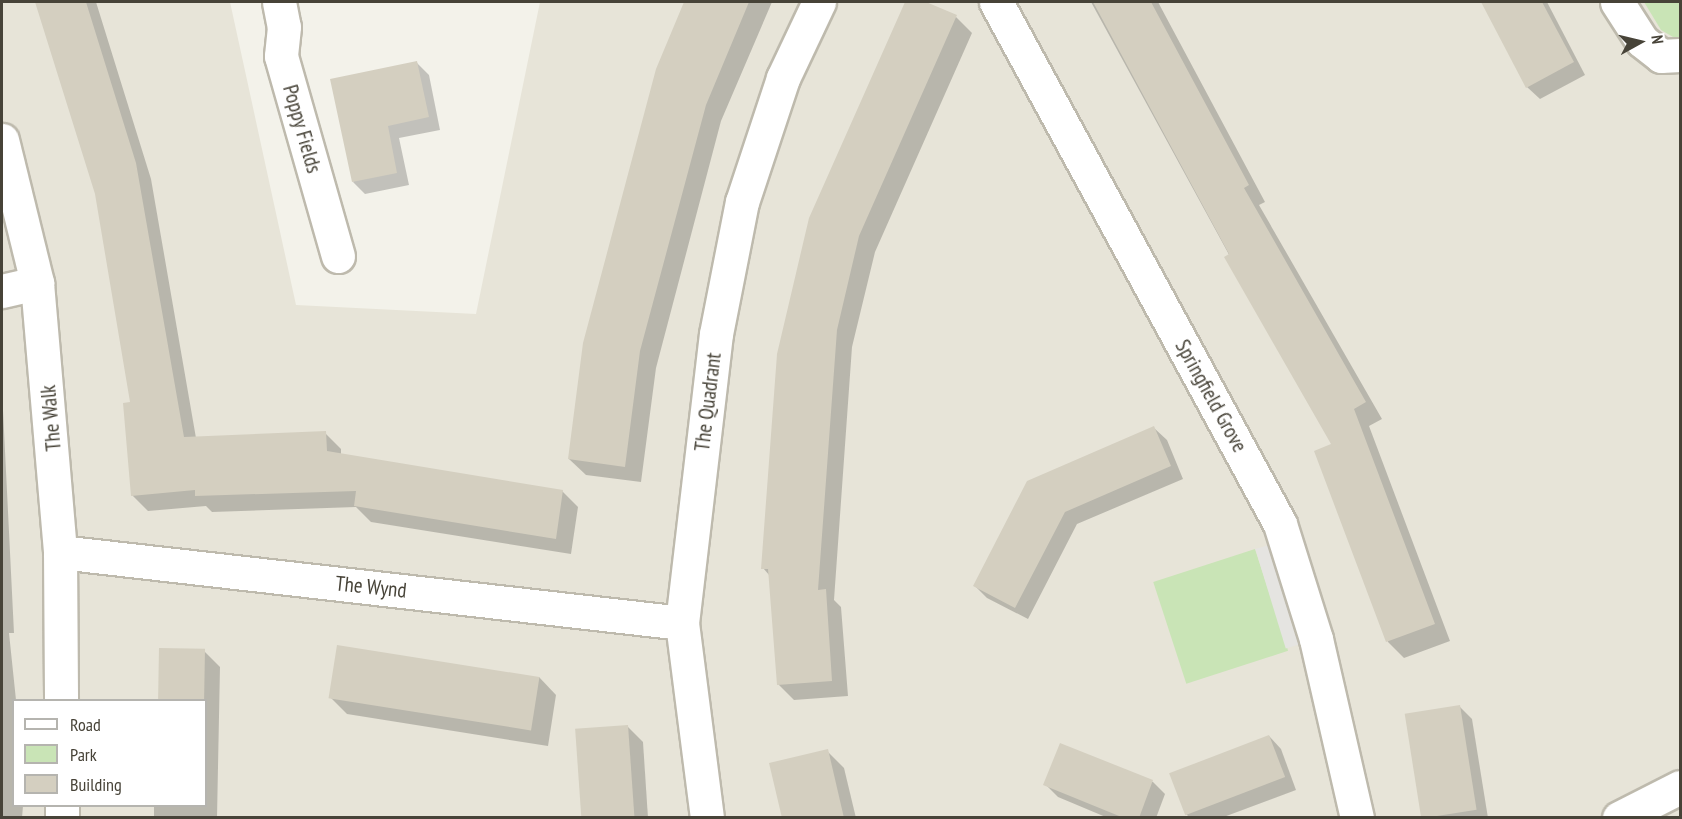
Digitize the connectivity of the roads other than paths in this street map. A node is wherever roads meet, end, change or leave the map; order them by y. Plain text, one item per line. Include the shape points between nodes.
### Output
1 (279, 2) edge
2 (819, 2) edge
3 (996, 2) edge
4 (1617, 2) edge
5 (1680, 55) edge
6 (2, 140) edge
7 (338, 256) dead end
8 (38, 283) junction
9 (2, 291) edge
10 (60, 552) junction
11 (682, 623) junction
12 (61, 699) edge
13 (1680, 787) edge
14 (707, 818) edge
15 (1357, 818) edge
16 (1619, 818) edge

1 - 7 street, Poppy Fields via 284,27 281,56
2 - 11 street, The Quadrant via 783,78 742,202 716,334
3 - 15 street, Springfield Grove via 1280,524 1316,639
4 - 5 street via 1642,41 1661,56
6 - 8 street, The Walk
8 - 9 street
8 - 10 street, The Walk
10 - 11 street, The Wynd
10 - 12 street, The Walk
11 - 14 street, The Quadrant
13 - 16 street

